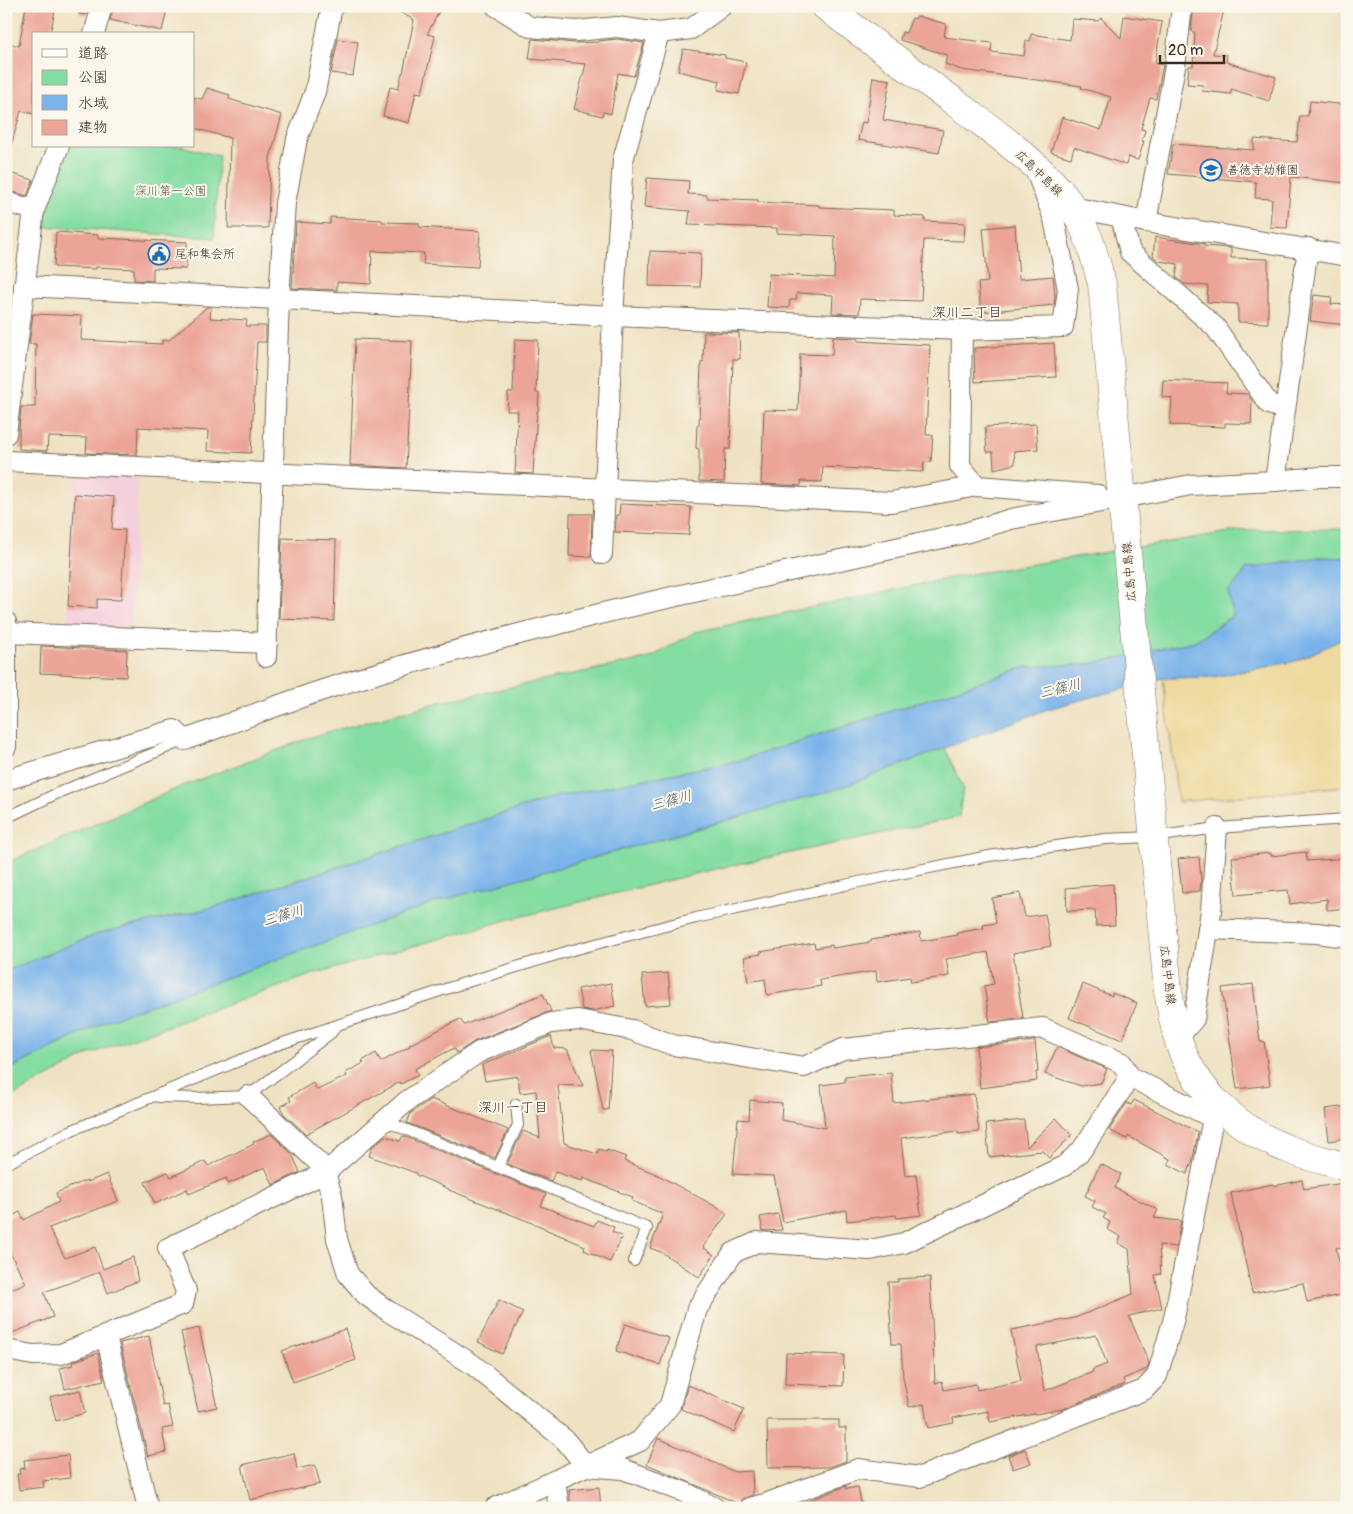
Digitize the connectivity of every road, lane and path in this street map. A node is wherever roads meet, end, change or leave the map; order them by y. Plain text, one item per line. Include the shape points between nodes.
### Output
1 (102, 6) edge
2 (332, 6) edge
3 (496, 6) edge
4 (722, 6) edge
5 (825, 6) edge
6 (1182, 6) edge
7 (95, 32) edge
8 (659, 33) junction
9 (58, 148) edge
10 (1034, 165) junction
11 (6, 202) edge
12 (1072, 207) junction
13 (34, 210) junction
14 (1122, 217) junction
15 (1146, 222) junction
16 (1308, 248) junction
17 (1347, 256) edge
18 (24, 286) junction
19 (279, 299) junction
20 (613, 316) junction
21 (962, 330) junction
22 (1284, 409) junction
23 (6, 434) edge
24 (6, 462) edge
25 (273, 473) junction
26 (1347, 478) edge
27 (1275, 481) junction
28 (977, 486) junction
29 (605, 490) junction
30 (1123, 504) junction
31 (602, 554) dead end
32 (7, 628) edge
33 (185, 740) junction
34 (6, 747) edge
35 (6, 780) edge
36 (6, 818) edge
37 (1347, 819) edge
38 (1217, 828) junction
39 (1153, 829) junction
40 (1208, 929) junction
41 (1347, 937) edge
42 (337, 1025) junction
43 (1178, 1037) junction
44 (1130, 1078) junction
45 (248, 1096) junction
46 (154, 1097) junction
47 (516, 1104) dead end
48 (1218, 1114) junction
49 (385, 1121) junction
50 (6, 1164) edge
51 (498, 1167) junction
52 (1347, 1167) edge
53 (325, 1173) junction
54 (634, 1261) dead end
55 (106, 1336) junction
56 (6, 1350) edge
57 (586, 1466) junction
58 (555, 1481) junction
59 (148, 1508) edge
60 (495, 1508) edge
61 (559, 1508) edge
62 (715, 1508) edge
63 (750, 1508) edge

1 - 7 street
2 - 19 street via 315,92 298,139 285,203
3 - 8 street via 530,27 576,31 617,27
4 - 8 street via 691,29
5 - 10 main road, 広島中島線 via 994,131
6 - 15 street via 1175,66
8 - 20 street via 623,160
9 - 13 street
10 - 12 main road, 広島中島線
10 - 21 street via 1054,219 1068,289 1063,327
11 - 13 street
12 - 14 street
12 - 30 main road, 広島中島線 via 1089,238 1102,284
13 - 18 street
14 - 15 street
14 - 22 street via 1130,252 1215,327 1269,404
15 - 16 street
16 - 17 street
16 - 22 street
18 - 19 street
18 - 23 street
19 - 20 street
19 - 25 street
20 - 21 street
20 - 29 street
21 - 28 street via 960,466
22 - 27 street
24 - 25 street
25 - 29 street
25 - 32 street via 266,650
26 - 27 street
27 - 30 street via 1191,485
28 - 29 street via 892,502
28 - 30 street
29 - 31 street
30 - 33 street via 1011,519 965,533 496,640 341,684
30 - 39 main road, 広島中島線
32 - 34 street
33 - 35 street via 174,730
33 - 36 lane
37 - 38 lane
38 - 39 lane
38 - 40 street
39 - 42 lane via 989,856 696,918 561,954
39 - 43 main road, 広島中島線 via 1168,991
40 - 41 street
40 - 43 street via 1194,1019
42 - 45 lane via 331,1033
42 - 46 lane via 277,1045
43 - 48 main road, 広島中島線 via 1195,1077
44 - 48 street
44 - 49 street via 1122,1063 1044,1028 844,1049 804,1067 673,1045 632,1030 578,1020 551,1023 479,1052 408,1101
44 - 57 street via 1081,1151 1064,1166 904,1243 870,1250 757,1242 733,1252 697,1309 670,1406 640,1440
45 - 46 lane
45 - 53 street via 320,1164
46 - 50 lane via 70,1131
47 - 51 lane via 518,1125
48 - 52 main road, 広島中島線 via 1288,1149
48 - 63 street via 1174,1318 1157,1376 1144,1390 920,1476 858,1469
49 - 51 lane
49 - 53 street
51 - 54 lane via 647,1228
53 - 55 street via 168,1248 186,1291 183,1304
53 - 57 street via 332,1196 337,1239 348,1274 366,1295 472,1364 564,1440
55 - 56 street via 61,1354 33,1355
55 - 59 street
57 - 58 street
57 - 62 street via 623,1469 684,1492
58 - 60 street
58 - 61 street

